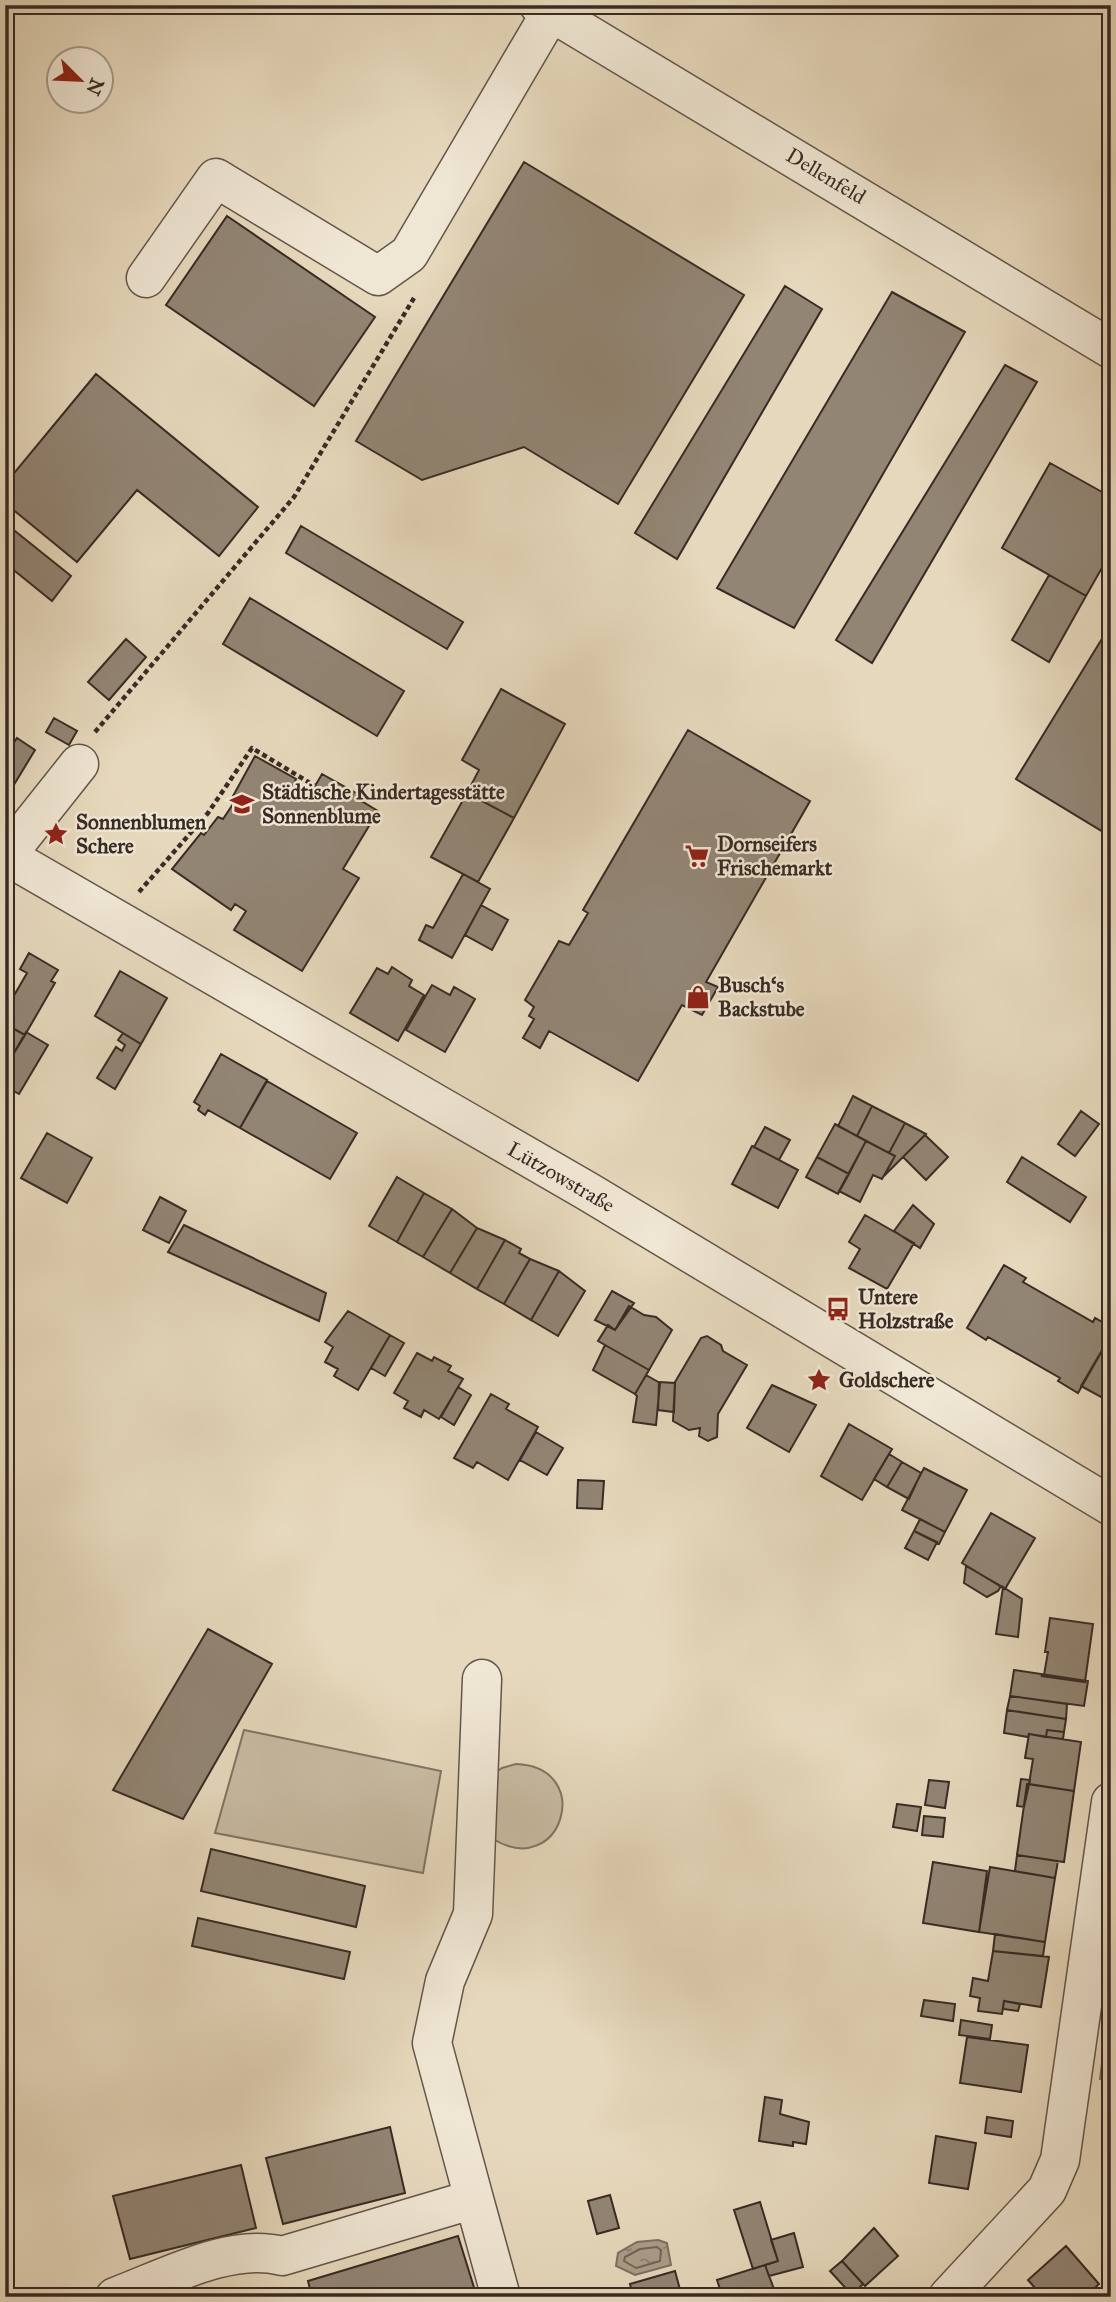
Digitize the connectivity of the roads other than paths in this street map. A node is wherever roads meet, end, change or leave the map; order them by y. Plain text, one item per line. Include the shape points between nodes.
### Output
1 (545, 9) edge
2 (146, 278) dead end
3 (1111, 349) edge
4 (79, 764) road end
5 (6, 856) edge
6 (1111, 1506) edge
7 (482, 1679) dead end
8 (1111, 1802) edge
9 (474, 2199) junction
10 (115, 2297) edge
11 (502, 2297) edge
12 (948, 2297) edge

1 - 2 street via 409,254 378,276 216,178
1 - 3 street, Dellenfeld
4 - 5 street
5 - 6 street, Lützowstraße via 587,1191
7 - 9 street via 473,1914 445,1982 432,2043
8 - 12 street via 1060,2160 1046,2190
9 - 10 street via 282,2256 237,2252
9 - 11 street

